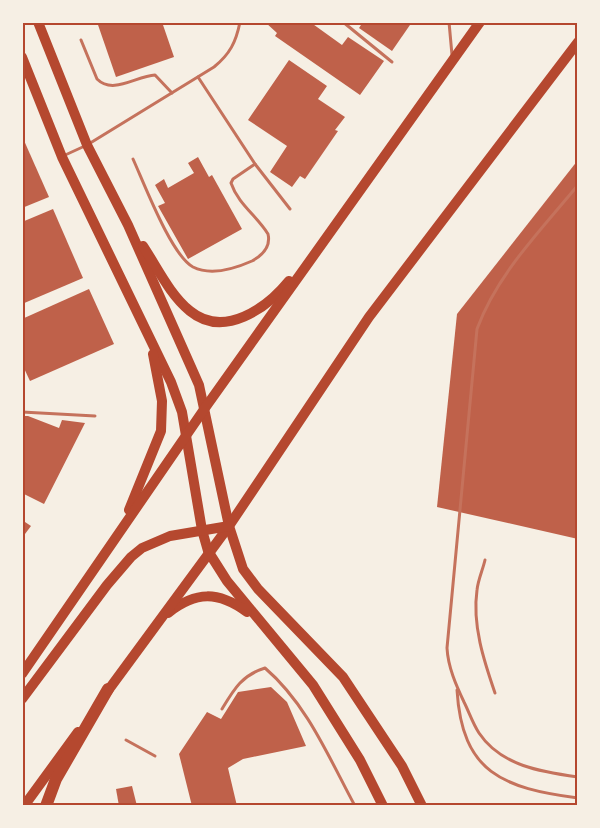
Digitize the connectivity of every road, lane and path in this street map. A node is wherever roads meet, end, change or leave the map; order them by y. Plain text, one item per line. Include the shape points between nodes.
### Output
1 (38, 22) edge
2 (240, 22) edge
3 (343, 22) edge
4 (449, 22) edge
5 (480, 22) edge
6 (81, 40) dead end
7 (578, 42) edge
8 (22, 56) edge
9 (452, 61) junction
10 (392, 62) dead end
11 (198, 76) junction
12 (172, 92) junction
13 (87, 145) junction
14 (62, 157) junction
15 (133, 159) dead end
16 (255, 164) junction
17 (578, 185) edge
18 (351, 203) junction
19 (290, 209) dead end
20 (128, 225) junction
21 (151, 345) junction
22 (205, 408) junction
23 (22, 412) edge
24 (96, 416) dead end
25 (185, 437) junction
26 (229, 526) junction
27 (121, 529) junction
28 (202, 530) junction
29 (208, 551) junction
30 (485, 560) dead end
31 (159, 620) junction
32 (262, 623) junction
33 (22, 674) edge
34 (457, 687) junction
35 (108, 689) junction
36 (495, 693) dead end
37 (22, 700) edge
38 (222, 709) dead end
39 (126, 740) dead end
40 (156, 756) dead end
41 (578, 777) edge
42 (578, 798) edge
43 (24, 806) edge
44 (46, 806) edge
45 (355, 806) edge
46 (384, 806) edge
47 (422, 806) edge

1 - 13 main road
2 - 11 lane via 234,46 228,54
3 - 10 lane
4 - 9 lane
5 - 9 main road
6 - 12 lane via 101,83 111,86 155,75
7 - 26 main road via 369,317
8 - 14 main road
9 - 18 main road
11 - 12 lane
11 - 16 lane
12 - 13 lane
13 - 14 lane
13 - 20 main road
14 - 21 main road
15 - 16 lane via 179,252 192,266 210,272 248,262 268,248 268,234 231,183
16 - 19 lane
17 - 34 lane via 517,258 486,304 477,329 447,648
18 - 20 main road via 272,300 250,316 230,321 206,319 190,311
18 - 22 main road
20 - 22 main road via 194,372
21 - 25 main road via 171,382 182,412
21 - 27 main road via 162,401 161,431
22 - 25 main road
22 - 26 main road
23 - 24 lane
25 - 27 main road
25 - 28 main road
26 - 28 main road
26 - 29 main road
26 - 47 main road via 242,569 250,581 343,677 402,766
27 - 33 main road
28 - 29 main road
28 - 37 main road via 170,536 142,548 131,557
29 - 31 main road
29 - 32 main road
30 - 36 lane via 477,590 477,621 482,658
31 - 32 main road via 183,602 203,596 224,598 235,603
31 - 35 main road
32 - 46 main road via 313,685 360,760
34 - 41 lane via 480,734 503,757 540,771
34 - 42 lane via 463,728 471,750 481,764 504,781 538,792
35 - 43 main road
35 - 44 highway via 56,780
38 - 45 lane via 239,682 265,668 292,694
39 - 40 lane

